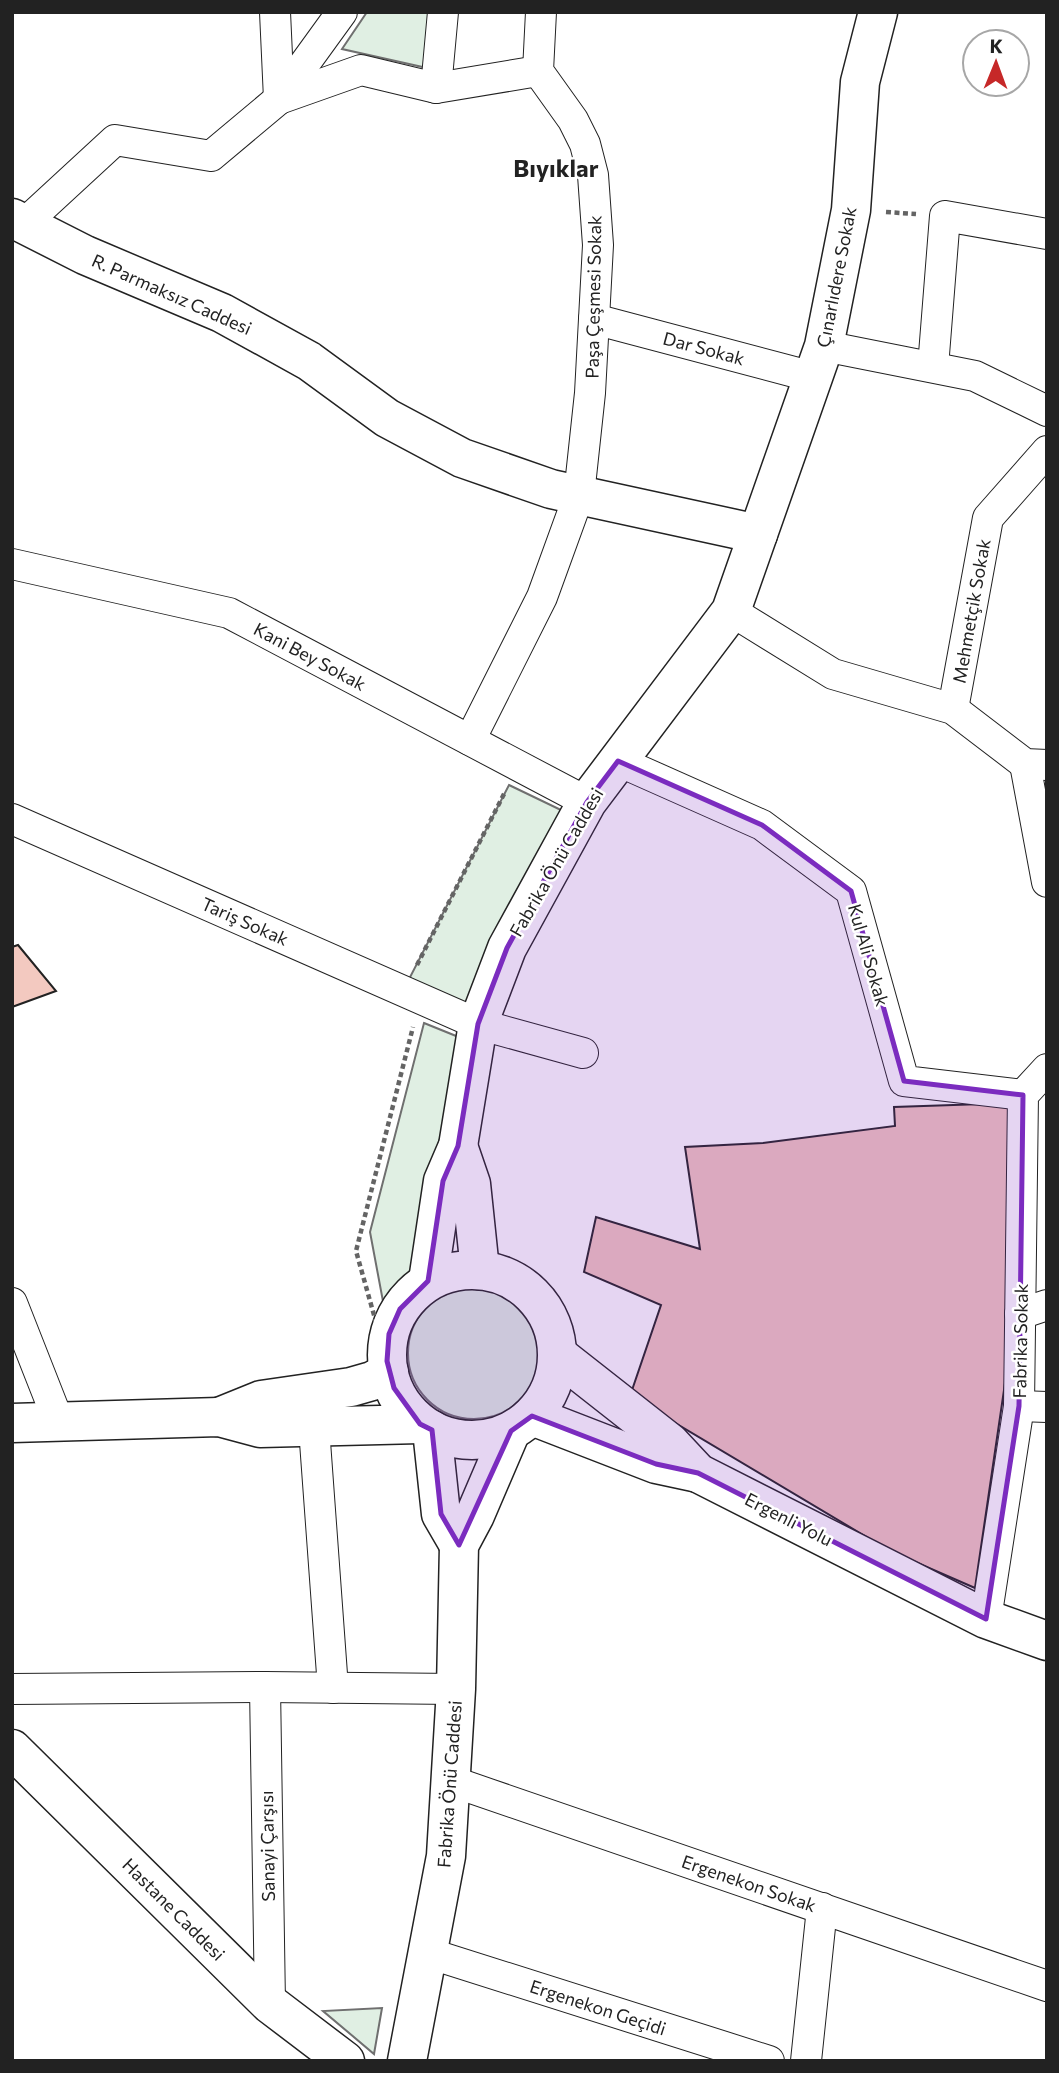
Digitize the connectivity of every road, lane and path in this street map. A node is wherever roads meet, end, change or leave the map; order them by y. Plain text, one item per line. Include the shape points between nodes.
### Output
1 (275, 12) edge
2 (342, 12) edge
3 (443, 12) edge
4 (541, 12) edge
5 (878, 12) edge
6 (538, 71) junction
7 (436, 88) junction
8 (279, 99) junction
9 (851, 210) junction
10 (945, 216) junction
11 (19, 221) edge
12 (1047, 234) edge
13 (594, 318) junction
14 (818, 362) junction
15 (933, 367) junction
16 (1047, 411) edge
17 (1047, 451) edge
18 (579, 495) junction
19 (758, 534) junction
20 (12, 564) edge
21 (731, 611) junction
22 (953, 709) junction
23 (470, 740) junction
24 (618, 761) junction
25 (1036, 764) edge
26 (518, 766) junction
27 (587, 802) junction
28 (12, 819) edge
29 (1047, 883) edge
30 (411, 995) junction
31 (478, 1024) junction
32 (583, 1053) dead end
33 (1047, 1069) edge
34 (1023, 1094) junction
35 (458, 1146) junction
36 (480, 1270) junction
37 (428, 1281) junction
38 (12, 1303) edge
39 (1033, 1310) edge
40 (558, 1355) junction
41 (388, 1366) junction
42 (1033, 1406) edge
43 (219, 1417) junction
44 (58, 1420) junction
45 (12, 1423) edge
46 (521, 1424) junction
47 (426, 1427) junction
48 (314, 1428) junction
49 (698, 1473) junction
50 (459, 1545) junction
51 (986, 1619) junction
52 (1047, 1641) edge
53 (265, 1687) junction
54 (334, 1688) junction
55 (12, 1689) edge
56 (456, 1689) junction
57 (12, 1749) edge
58 (451, 1781) junction
59 (822, 1908) junction
60 (428, 1953) junction
61 (1047, 1986) edge
62 (270, 2004) junction
63 (345, 2061) edge
64 (407, 2061) edge
65 (769, 2061) edge
66 (806, 2061) edge

1 - 8 street
2 - 8 street
3 - 7 street
4 - 6 street
5 - 9 street, Çınarlıdere Sokak via 860,82
6 - 7 street
6 - 13 street, Paşa Çeşmesi Sokak via 573,120 593,175 598,245
7 - 8 street via 361,70
8 - 11 street via 211,156 115,139
9 - 10 path
9 - 14 street, Çınarlıdere Sokak
10 - 12 street
10 - 15 street
11 - 18 street, R. Parmaksız Caddesi via 85,255 222,313 309,360 387,418 462,458
13 - 14 street, Dar Sokak
13 - 18 street, Paşa Çeşmesi Sokak
14 - 15 street, Dar Sokak
14 - 19 street, Çınarlıdere Sokak
15 - 16 street, Dar Sokak via 975,376
17 - 22 street, Mehmetçik Sokak via 988,518
18 - 19 street, R. Parmaksız Caddesi
18 - 23 street, Paşa Çeşmesi Sokak via 542,597
19 - 21 street, Fabrika Önü Caddesi
20 - 23 street, Kani Bey Sokak via 229,613
21 - 22 street via 833,674
21 - 24 street, Fabrika Önü Caddesi
22 - 25 street
23 - 26 street, Kani Bey Sokak
24 - 27 street, Fabrika Önü Caddesi
24 - 34 street, Kul Ali Sokak via 762,825 850,891 904,1081
25 - 29 street
26 - 27 street, Kani Bey Sokak
26 - 30 path
27 - 31 street, Fabrika Önü Caddesi via 507,948
28 - 30 street, Tariş Sokak
30 - 31 street, Tariş Sokak
30 - 41 path via 356,1251
31 - 32 street, Tariş Sokak
31 - 35 street, Fabrika Önü Caddesi
33 - 34 street
34 - 39 street, Fabrika Sokak
35 - 36 street, Fabrika Önü Caddesi via 471,1184
35 - 37 street, Fabrika Önü Caddesi via 443,1181
36 - 37 street via 454,1271
36 - 40 street via 520,1284 540,1303 554,1328
37 - 41 street via 400,1309 389,1334
38 - 44 street
39 - 42 street, Fabrika Sokak
40 - 46 street via 546,1398
40 - 49 street, Ergenli Yolu via 670,1443
41 - 43 street via 372,1381 261,1400
41 - 47 street via 394,1388
42 - 51 street, Fabrika Sokak
43 - 44 street
43 - 48 street via 260,1429
44 - 45 street
46 - 47 street via 486,1439 460,1439
46 - 49 street
46 - 50 street, Fabrika Önü Caddesi
47 - 48 street
47 - 50 street via 441,1514
48 - 54 street
49 - 51 street, Ergenli Yolu
50 - 56 street, Fabrika Önü Caddesi
51 - 52 street, Ergenli Yolu
53 - 54 street
53 - 55 street
53 - 62 street, Sanayi Çarşısı
54 - 56 street
56 - 58 street, Fabrika Önü Caddesi
57 - 62 street, Hastane Caddesi
58 - 59 street, Ergenekon Sokak
58 - 60 street, Fabrika Önü Caddesi via 446,1856
59 - 61 street, Ergenekon Sokak
59 - 66 street
60 - 64 street, Fabrika Önü Caddesi
60 - 65 street, Ergenekon Geçidi
62 - 63 street, Hastane Caddesi

